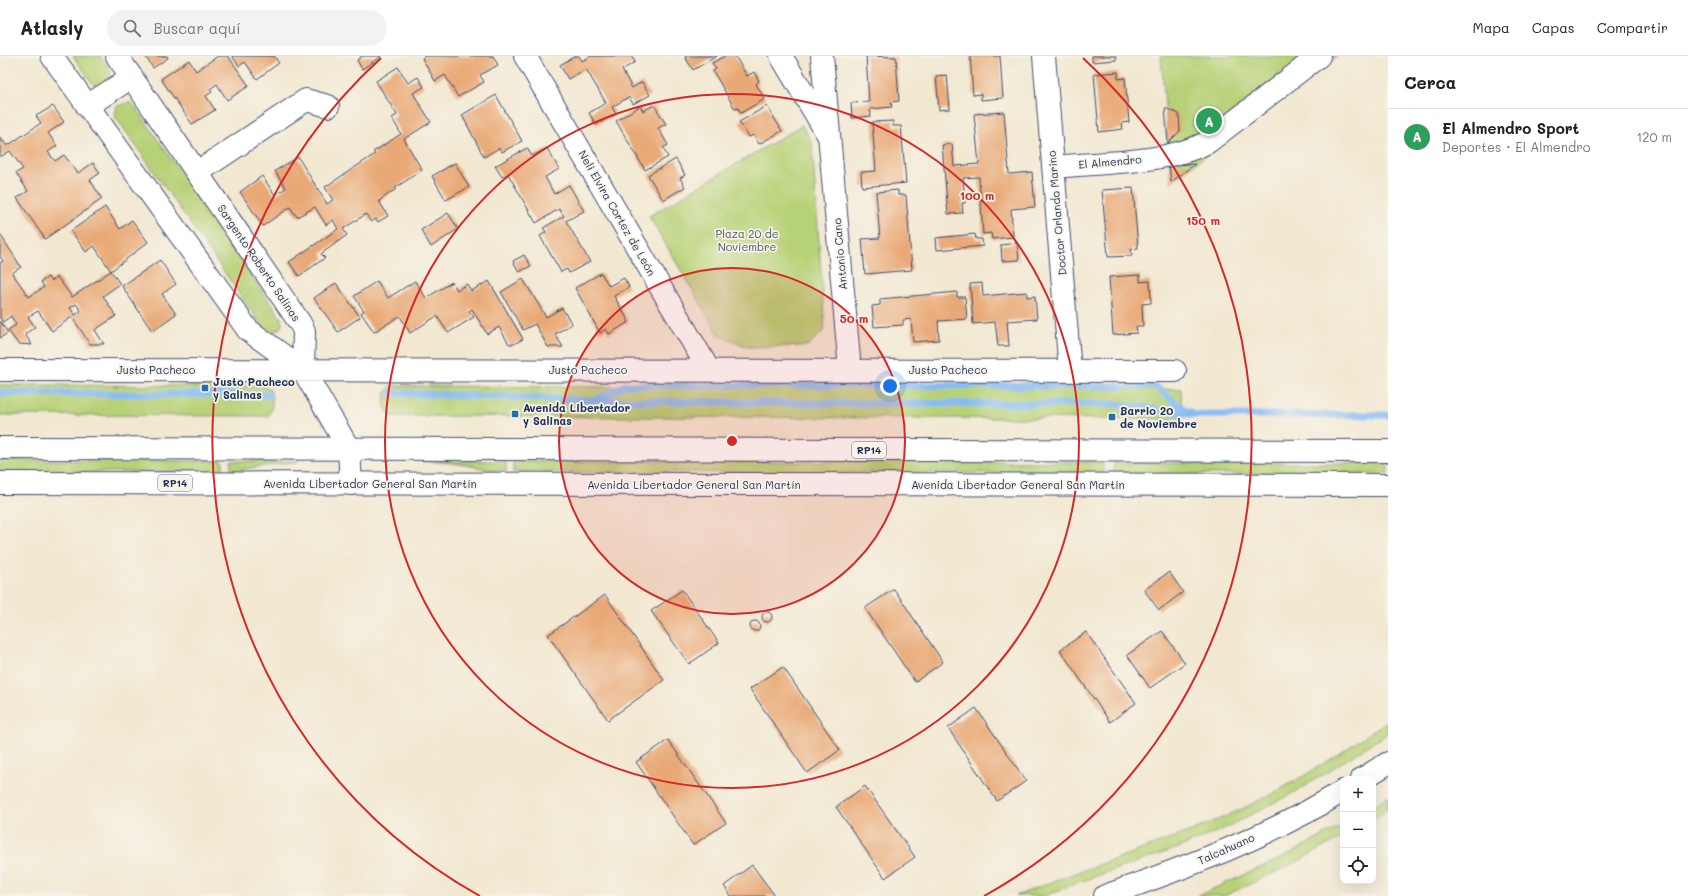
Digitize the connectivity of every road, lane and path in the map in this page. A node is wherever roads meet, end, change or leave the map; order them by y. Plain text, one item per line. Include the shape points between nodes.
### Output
1 (52, 56) edge
2 (117, 56) edge
3 (525, 56) edge
4 (782, 56) edge
5 (822, 56) edge
6 (1044, 56) edge
7 (1319, 56) edge
8 (132, 77) junction
9 (87, 106) junction
10 (328, 106) dead end
11 (830, 138) junction
12 (1053, 166) junction
13 (198, 172) junction
14 (0, 370) edge
15 (303, 370) junction
16 (709, 370) junction
17 (850, 370) junction
18 (1070, 370) junction
19 (1175, 371) dead end
20 (0, 448) edge
21 (349, 449) junction
22 (1388, 451) edge
23 (0, 483) edge
24 (351, 484) junction
25 (1388, 485) edge
26 (1388, 763) edge
27 (1367, 776) edge
28 (1340, 793) edge
29 (1105, 896) edge

1 - 9 street
2 - 8 street, Sargento Roberto Salinas
3 - 16 street, Neli Elvira Cortez de León
4 - 11 street, Antonio Cano
5 - 11 street, Antonio Cano
6 - 12 street, Doctor Orlando Marino
7 - 12 street, El Almendro via 1208,142 1192,150 1168,157
8 - 9 street
8 - 13 street, Sargento Roberto Salinas
9 - 15 street via 248,330
10 - 13 street via 306,100
11 - 17 street, Antonio Cano
12 - 18 street, Doctor Orlando Marino
13 - 15 street, Sargento Roberto Salinas via 300,323 304,331
14 - 15 street, Justo Pacheco
15 - 16 street, Justo Pacheco
15 - 21 street
16 - 17 street, Justo Pacheco
17 - 18 street, Justo Pacheco
18 - 19 street, Justo Pacheco
20 - 21 street, RP14
21 - 22 street, RP14
21 - 24 street
23 - 24 street, Avenida Libertador General San Martín / RP14
24 - 25 street, Avenida Libertador General San Martín / RP14
26 - 27 street
28 - 29 street, Talcahuano via 1215,855

